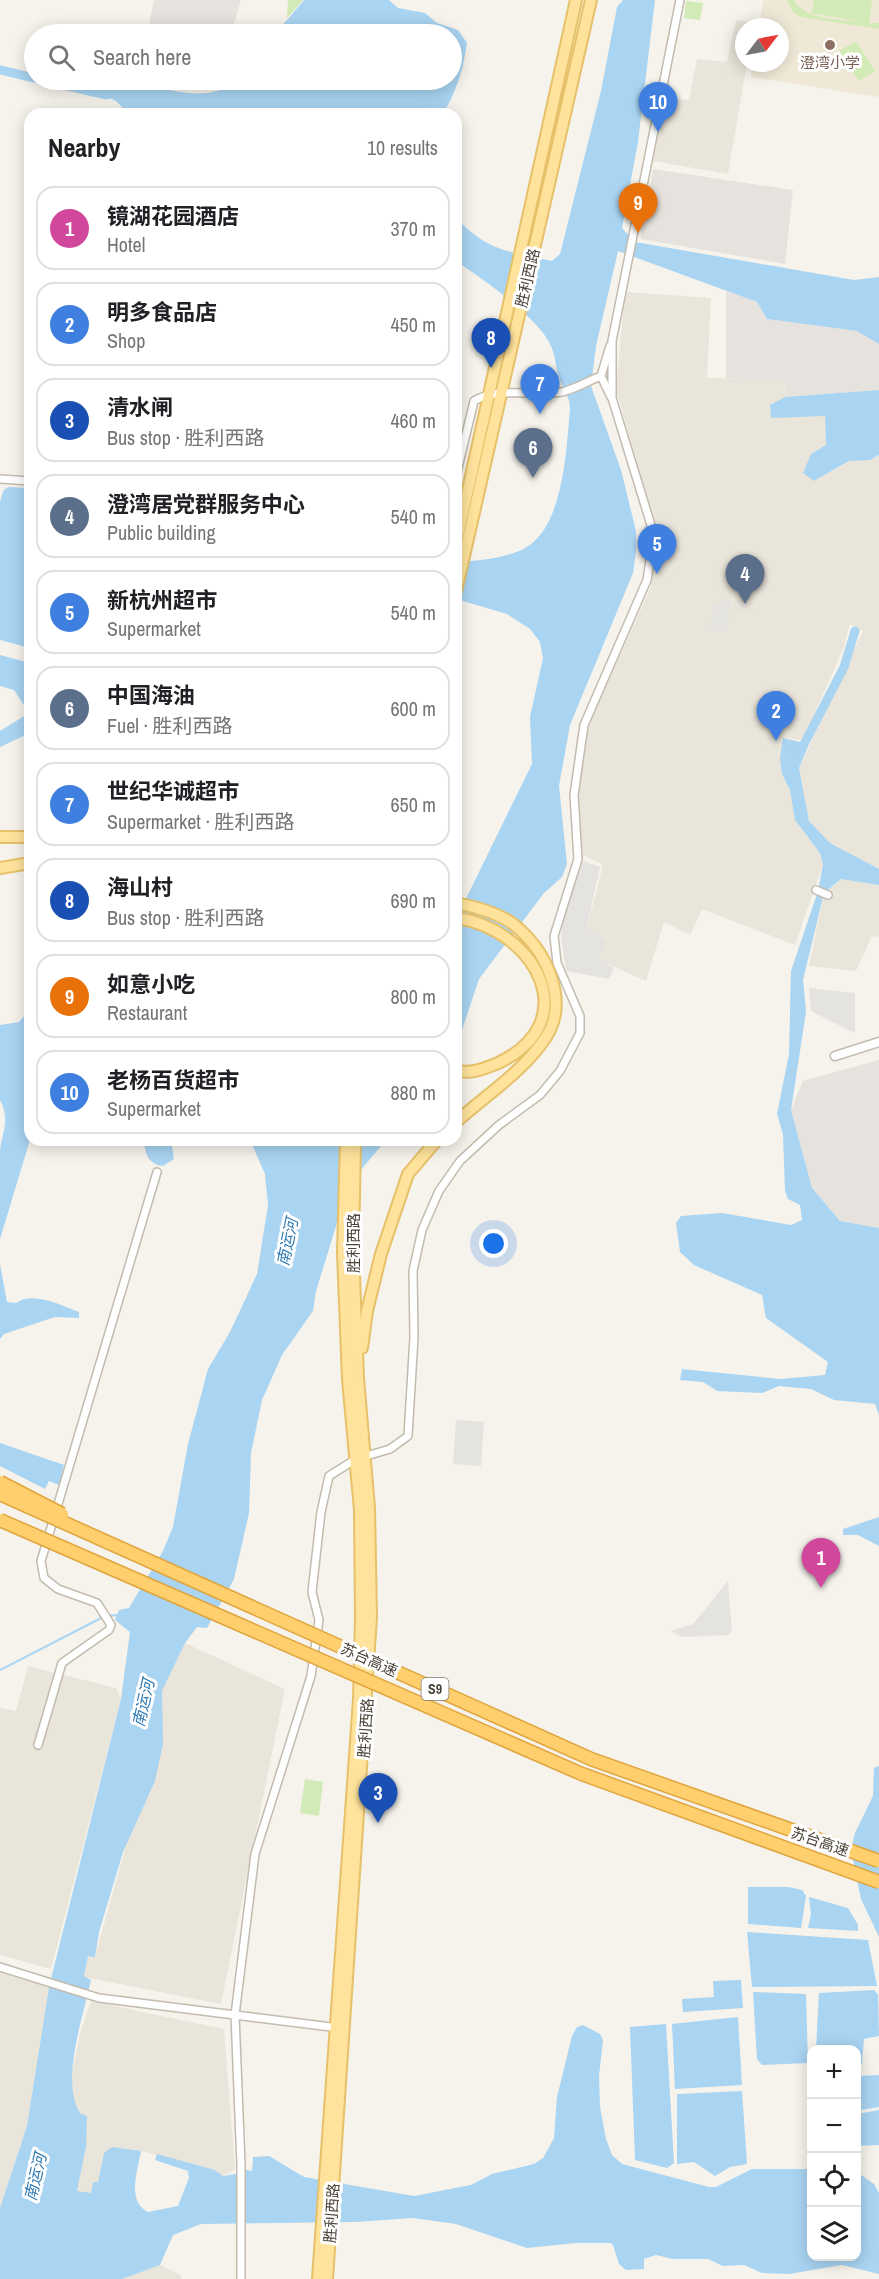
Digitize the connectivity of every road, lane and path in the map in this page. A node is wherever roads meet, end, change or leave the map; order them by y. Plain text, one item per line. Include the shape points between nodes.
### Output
1 (576, 0) edge
2 (591, 0) edge
3 (680, 0) edge
4 (612, 340) junction
5 (598, 377) junction
6 (501, 394) junction
7 (489, 396) junction
8 (612, 398) junction
9 (462, 451) edge
10 (0, 479) edge
11 (24, 481) edge
12 (462, 517) edge
13 (462, 560) edge
14 (0, 837) edge
15 (24, 837) edge
16 (24, 864) edge
17 (0, 868) edge
18 (816, 890) dead end
19 (828, 895) dead end
20 (462, 904) edge
21 (462, 919) edge
22 (879, 1042) edge
23 (835, 1056) dead end
24 (462, 1072) edge
25 (462, 1117) edge
26 (346, 1146) edge
27 (356, 1146) edge
28 (432, 1146) edge
29 (156, 1172) dead end
30 (358, 1378) junction
31 (360, 1458) junction
32 (0, 1482) edge
33 (0, 1494) edge
34 (0, 1520) edge
35 (161, 1567) junction
36 (38, 1745) dead end
37 (879, 1862) edge
38 (879, 1882) edge
39 (0, 1967) edge
40 (235, 2015) junction
41 (340, 2028) junction
42 (326, 2227) junction
43 (241, 2279) edge
44 (318, 2279) edge
45 (327, 2279) edge

1 - 7 main road, 胜利西路
2 - 6 main road, 胜利西路
3 - 4 street
4 - 5 street
4 - 8 street
5 - 6 street via 562,392
5 - 8 street
6 - 7 street
6 - 13 main road, 胜利西路
7 - 9 street via 474,401
7 - 12 main road, 胜利西路
8 - 31 street via 654,535 647,580 584,725 574,795 578,859 554,936 557,963 580,1016 580,1033 560,1071 540,1095 460,1161 439,1191 422,1230 413,1271 408,1436 390,1449
10 - 11 street
14 - 15 main road
16 - 17 main road
18 - 19 street
20 - 25 main road via 477,907 518,927 541,954 554,985 555,1010 547,1035 531,1057
21 - 24 main road via 473,920 511,940 534,964 544,985 539,1026 523,1047 503,1060
22 - 23 street
26 - 31 main road, 胜利西路 via 343,1253 348,1379
27 - 30 main road, 胜利西路 via 353,1250
28 - 30 main road via 408,1174 381,1254 367,1311
29 - 36 street via 41,1561 44,1578 58,1589 97,1603 111,1625 62,1664
30 - 31 main road, 胜利西路
31 - 40 street via 329,1476 312,1592 319,1620 311,1676 255,1854
31 - 41 main road, 胜利西路 via 359,1676
32 - 35 highway, bridge
33 - 35 highway, 苏台高速 / S9, bridge
34 - 38 highway, 苏台高速 / S9, bridge via 582,1774
35 - 37 highway, 苏台高速 / S9, bridge via 591,1759
39 - 40 street via 99,1998
40 - 41 street
40 - 43 street
41 - 42 main road, 胜利西路
42 - 44 main road, 胜利西路
42 - 45 main road, 胜利西路

